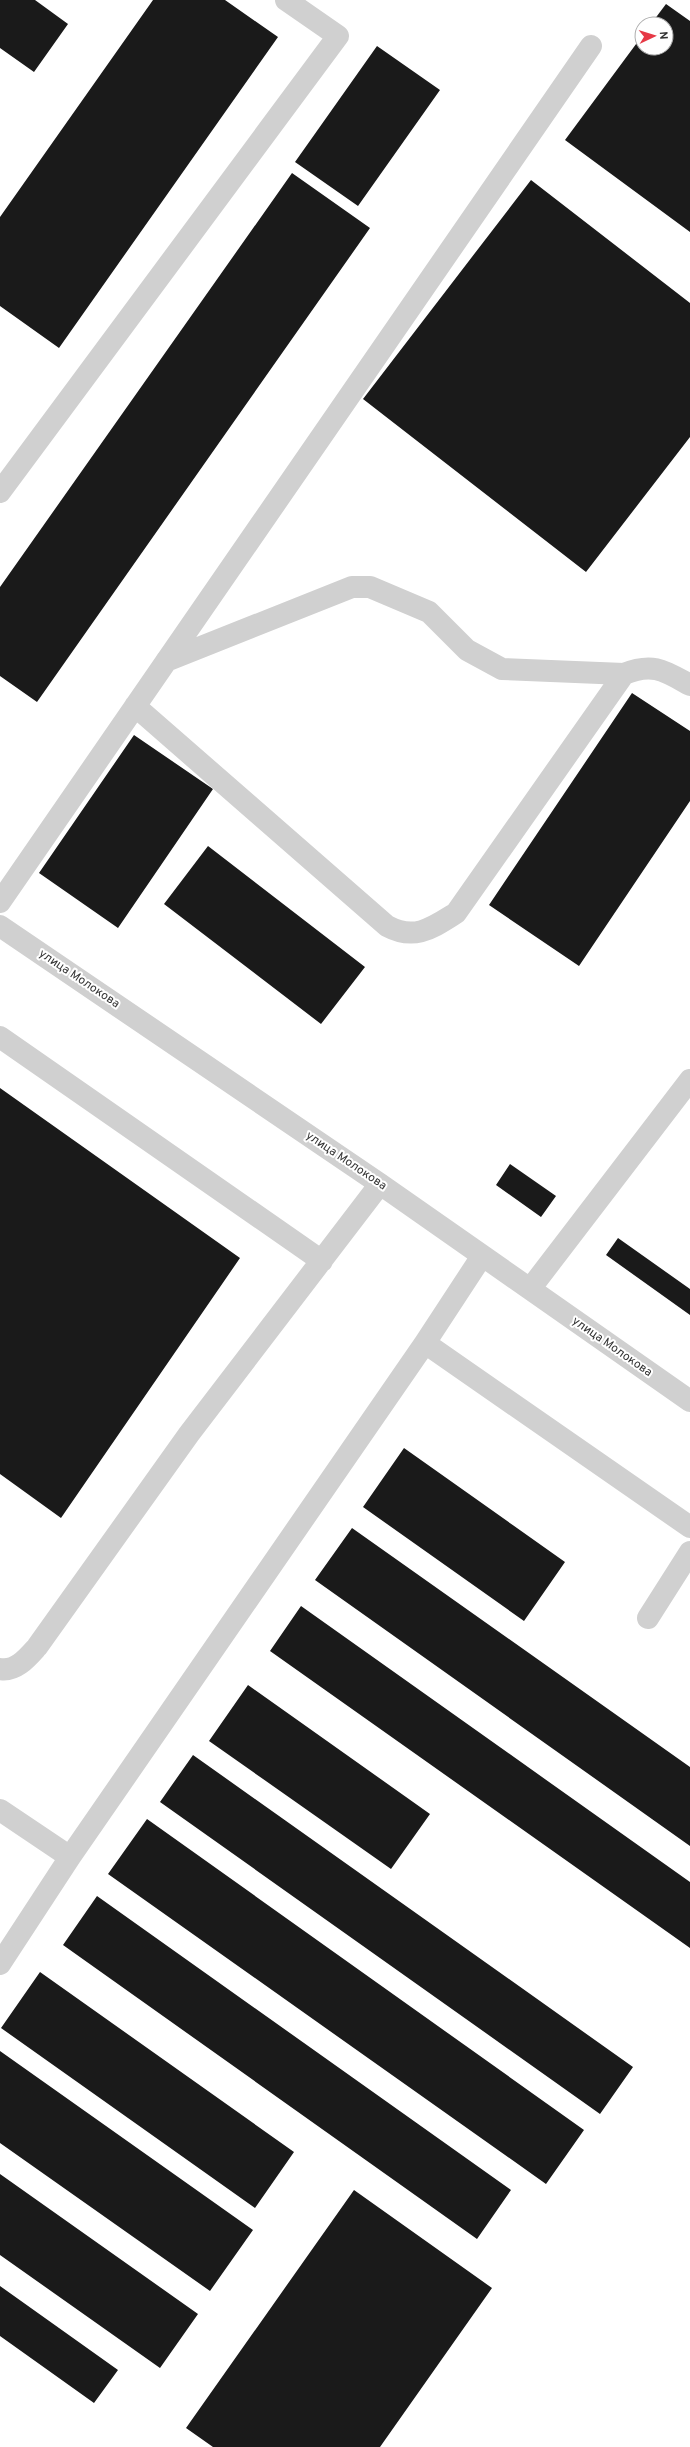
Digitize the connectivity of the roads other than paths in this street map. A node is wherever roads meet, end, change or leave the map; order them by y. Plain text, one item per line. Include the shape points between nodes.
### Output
1 (286, 0) edge
2 (591, 46) dead end
3 (0, 492) edge
4 (166, 661) junction
5 (624, 674) junction
6 (690, 685) edge
7 (135, 706) junction
8 (0, 902) edge
9 (0, 926) edge
10 (0, 1037) edge
11 (690, 1080) edge
12 (380, 1184) junction
13 (482, 1256) junction
14 (322, 1261) junction
15 (530, 1289) junction
16 (425, 1343) junction
17 (690, 1402) edge
18 (690, 1526) edge
19 (690, 1552) edge
20 (648, 1618) dead end
21 (0, 1669) edge
22 (0, 1810) edge
23 (70, 1857) junction
24 (0, 1964) edge

1 - 3 street via 338,36
2 - 4 street
4 - 5 street via 352,587 370,586 429,612 467,650 502,669
4 - 7 street
5 - 6 street via 654,667
5 - 7 street via 456,913 432,928 416,933 400,933 387,926
7 - 8 street
9 - 12 street, улица Молокова
10 - 14 street
11 - 15 street
12 - 13 street, улица Молокова
12 - 14 street
13 - 15 street, улица Молокова
13 - 16 street
14 - 21 street via 189,1434 37,1647 22,1663 4,1670
15 - 17 street, улица Молокова
16 - 18 street
16 - 23 street
19 - 20 street
22 - 23 street
23 - 24 street

